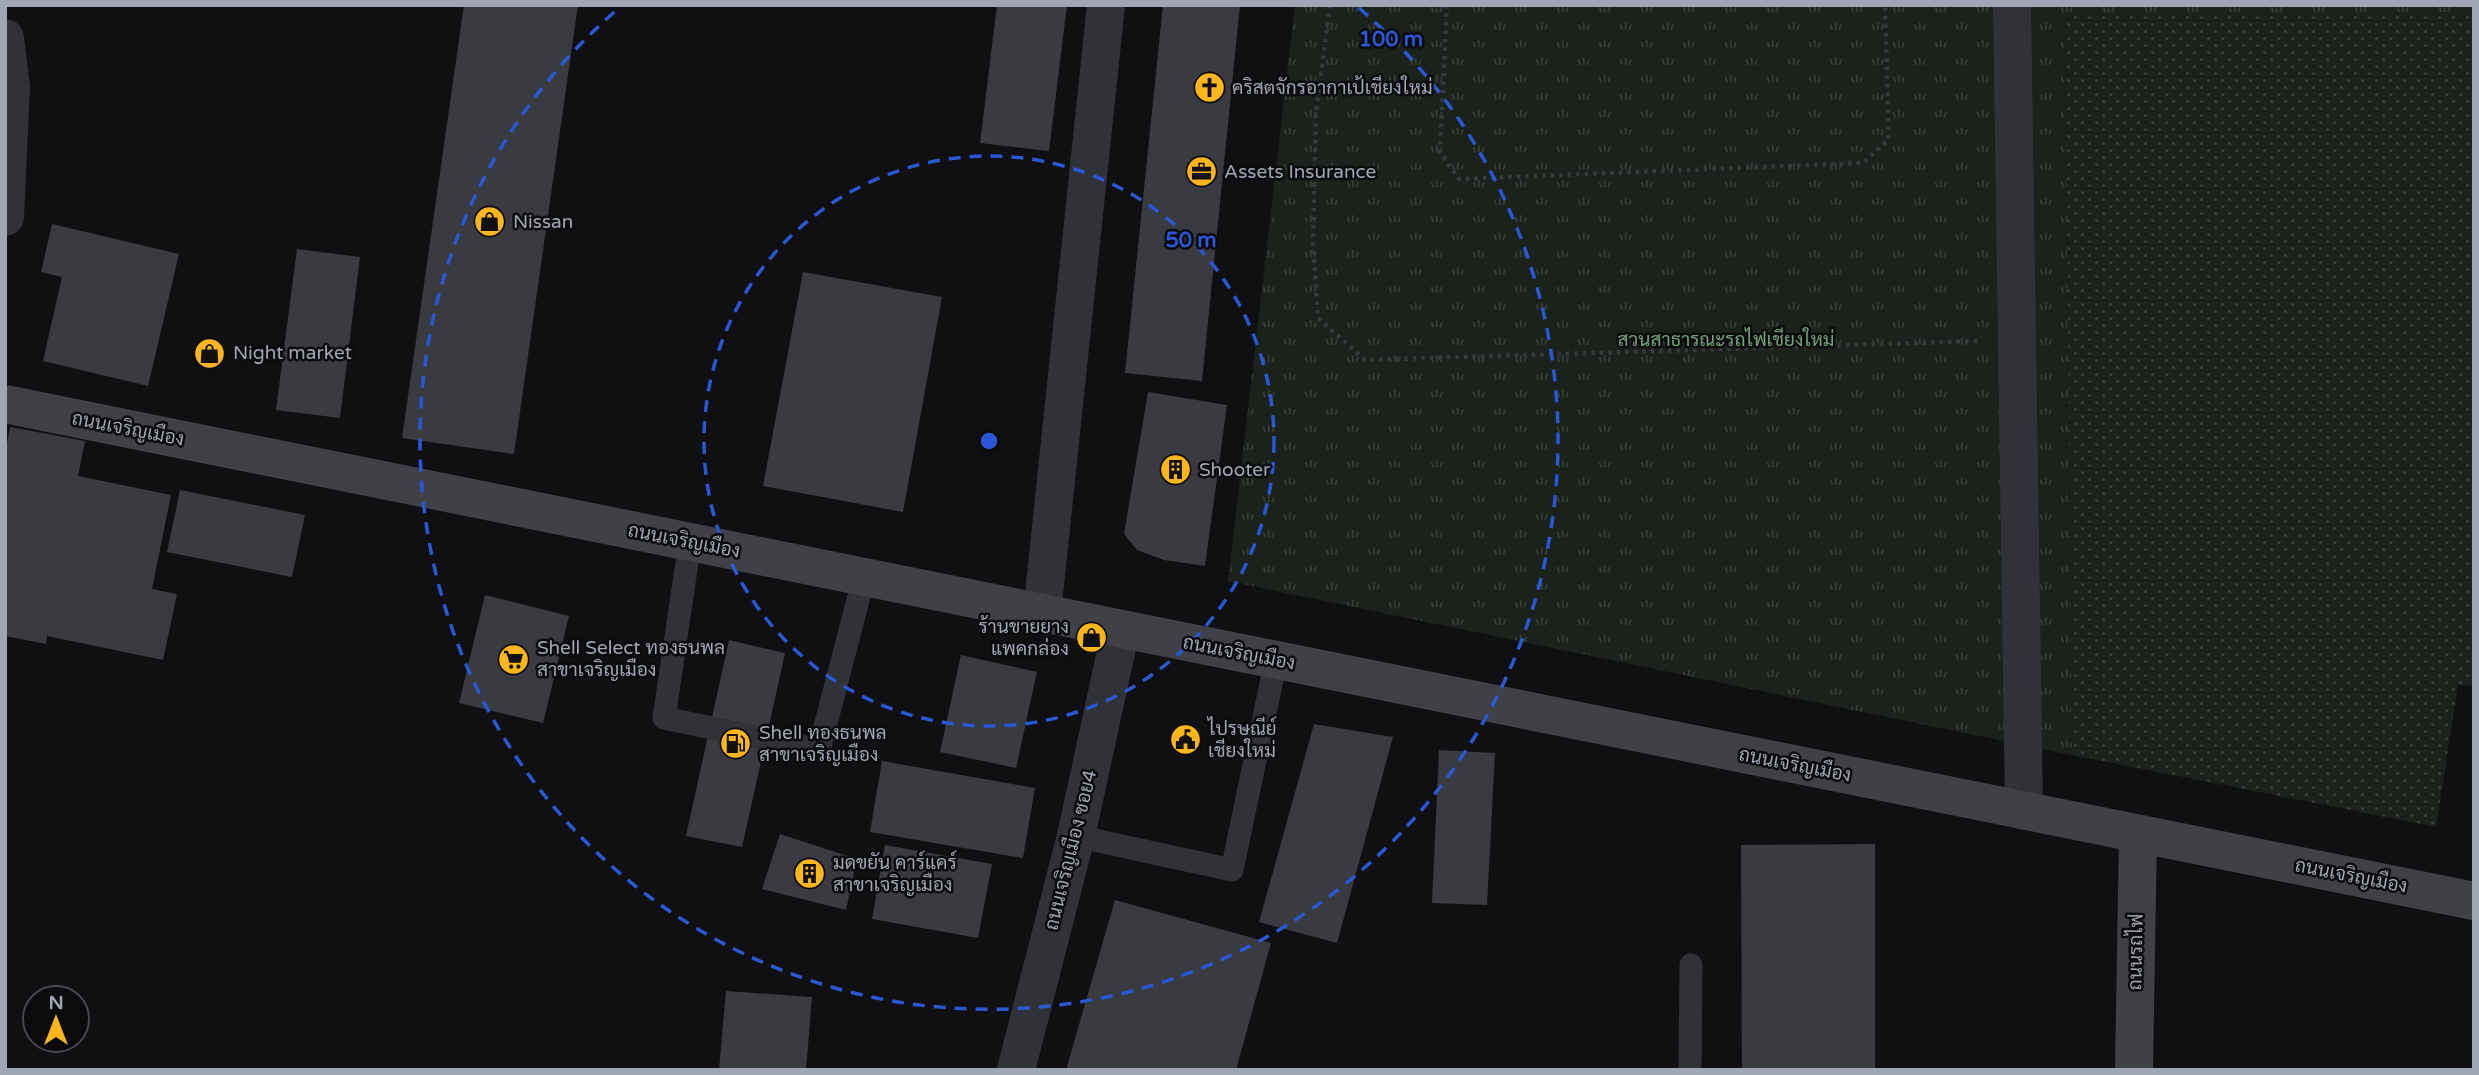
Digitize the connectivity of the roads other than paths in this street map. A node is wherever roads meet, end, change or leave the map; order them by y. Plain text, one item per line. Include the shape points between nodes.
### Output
1 (1106, 5) edge
2 (2012, 5) edge
3 (5, 38) edge
4 (6, 207) edge
5 (5, 217) edge
6 (5, 404) edge
7 (690, 542) junction
8 (864, 577) junction
9 (1042, 613) junction
10 (1121, 629) junction
11 (1276, 660) junction
12 (2024, 811) junction
13 (2138, 834) junction
14 (1076, 835) junction
15 (2474, 901) edge
16 (1691, 965) dead end
17 (1016, 1070) edge
18 (1690, 1070) edge
19 (2134, 1070) edge

1 - 9 street
2 - 12 street
3 - 4 street via 12,87
4 - 5 street
6 - 7 main road, ถนนเจริญเมือง
7 - 8 main road, ถนนเจริญเมือง
7 - 8 lane via 664,718 806,748 819,750
8 - 9 main road, ถนนเจริญเมือง
9 - 10 main road, ถนนเจริญเมือง
10 - 11 main road, ถนนเจริญเมือง
10 - 14 street, ถนนเจริญเมือง ซอย4
11 - 12 main road, ถนนเจริญเมือง
11 - 14 lane via 1232,870
12 - 13 main road, ถนนเจริญเมือง
13 - 15 main road, ถนนเจริญเมือง
13 - 19 main road, ถนนรถไฟ
14 - 17 street, ถนนเจริญเมือง ซอย4
16 - 18 lane

